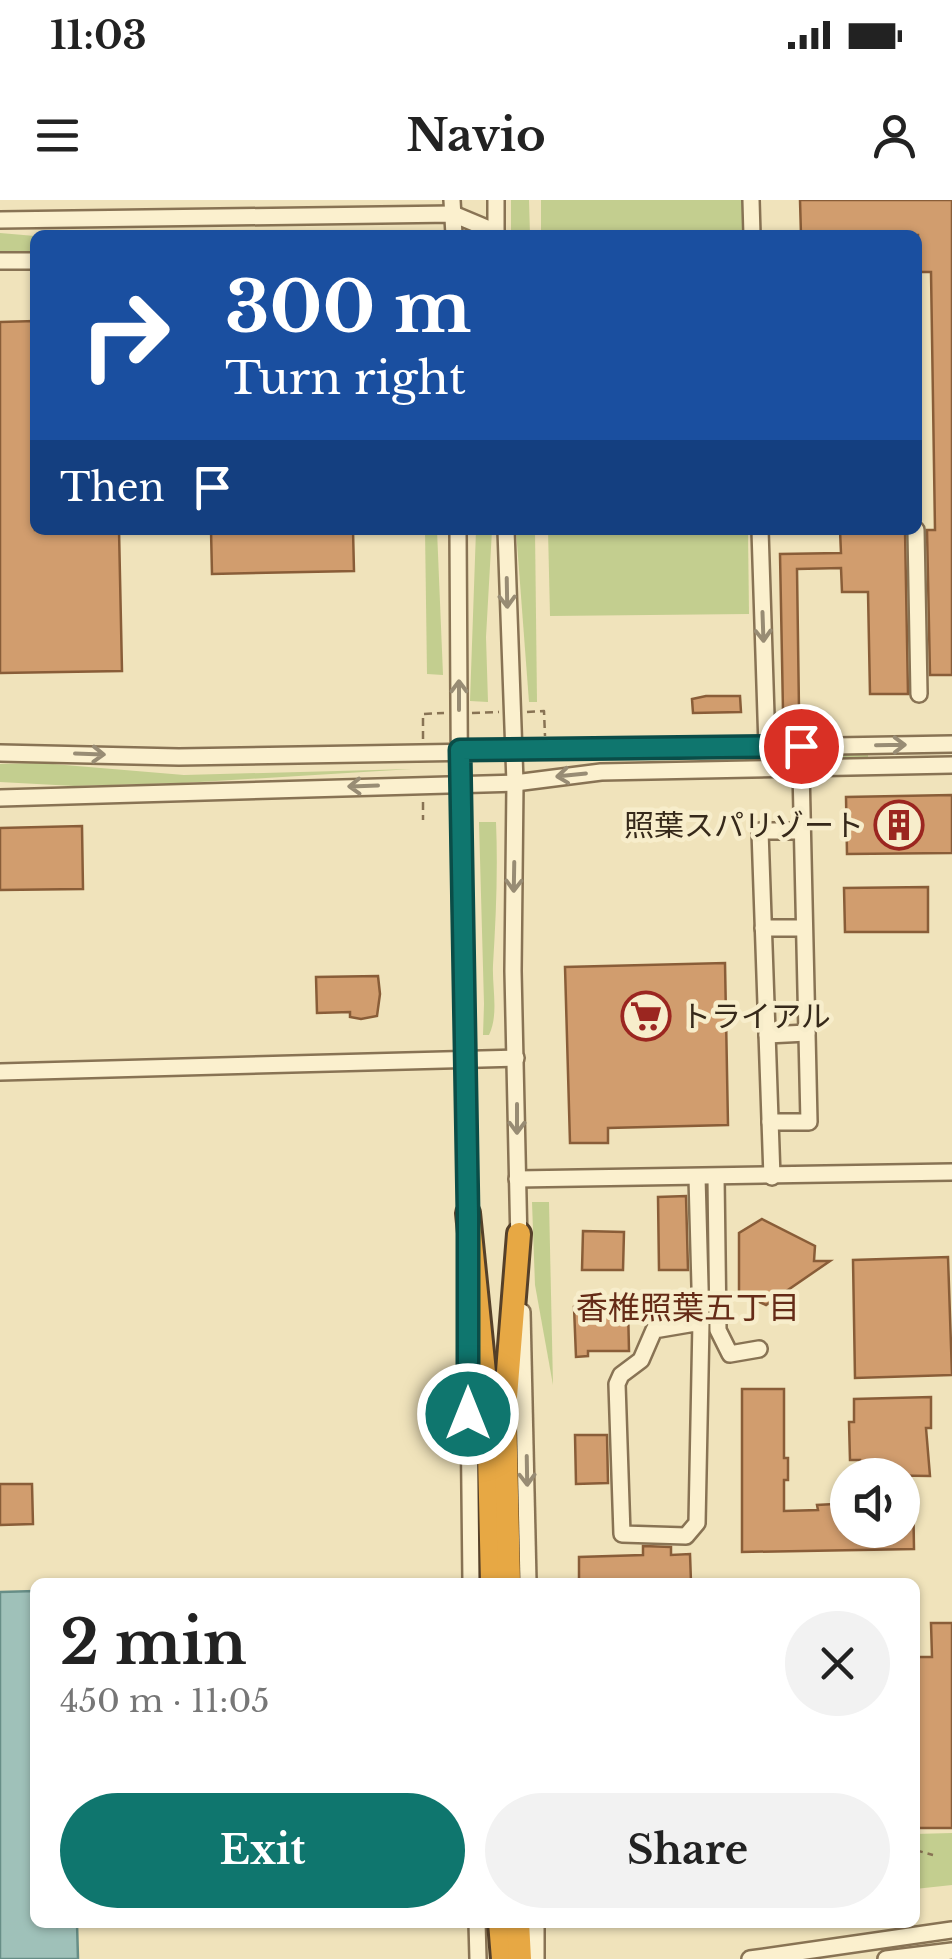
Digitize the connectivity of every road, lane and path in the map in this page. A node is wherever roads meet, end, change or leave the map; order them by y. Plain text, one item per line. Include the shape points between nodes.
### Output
1 (496, 200) edge
2 (750, 200) edge
3 (452, 207) edge
4 (0, 220) edge
5 (488, 230) edge
6 (494, 230) edge
7 (752, 230) edge
8 (0, 261) edge
9 (30, 261) edge
10 (458, 535) edge
11 (506, 535) edge
12 (760, 535) edge
13 (916, 535) edge
14 (919, 694) dead end
15 (952, 744) edge
16 (766, 747) junction
17 (460, 750) junction
18 (514, 750) junction
19 (0, 754) edge
20 (952, 765) edge
21 (801, 768) junction
22 (461, 782) junction
23 (515, 783) junction
24 (0, 798) edge
25 (802, 831) junction
26 (764, 928) junction
27 (804, 928) junction
28 (807, 1033) junction
29 (767, 1035) junction
30 (516, 1058) junction
31 (464, 1061) junction
32 (0, 1072) edge
33 (770, 1122) junction
34 (952, 1172) edge
35 (772, 1176) junction
36 (698, 1177) junction
37 (716, 1177) junction
38 (517, 1179) junction
39 (468, 1214) junction
40 (519, 1234) junction
41 (701, 1322) junction
42 (718, 1330) dead end
43 (497, 1410) junction
44 (471, 1578) edge
45 (492, 1578) edge
46 (509, 1578) edge
47 (528, 1578) edge
48 (920, 1851) edge
49 (933, 1855) dead end
50 (477, 1928) edge
51 (500, 1928) edge
52 (518, 1928) edge
53 (536, 1928) edge
54 (952, 1930) edge
55 (952, 1951) edge
56 (930, 1956) edge
57 (478, 1959) edge
58 (502, 1959) edge
59 (520, 1959) edge
60 (536, 1959) edge
61 (750, 1959) edge
62 (886, 1959) edge

1 - 6 street
2 - 7 street
3 - 4 street
3 - 5 street
8 - 9 street
17 -> 10 street
11 -> 18 street
12 -> 16 street
13 - 14 street
16 -> 15 street
16 - 18 street
17 - 18 street
19 -> 17 street
17 - 22 street
18 - 23 street
20 - 21 street
21 -> 23 street via 601,772
21 - 25 street
22 - 23 street
22 -> 24 street
22 - 31 street
23 -> 30 street
25 - 26 street via 760,831
25 - 27 street
26 - 27 street
26 - 29 street
27 - 28 street
28 - 29 street
28 - 33 street via 809,1122
29 - 33 street
30 - 31 street
30 -> 38 street
31 - 32 street
31 - 39 street
33 - 35 street
34 - 35 street
35 - 37 street
36 - 37 street
36 - 38 street
36 - 41 street
37 - 42 street
38 - 40 street
39 - 43 highway
39 - 44 street
40 - 43 highway
40 -> 47 street
41 - 41 street via 697,1524 686,1536 622,1534 617,1384 641,1360 654,1330
43 - 45 highway
43 - 46 highway
48 - 49 path
50 - 57 street
51 - 58 highway
52 - 59 highway
53 - 60 street
54 - 61 street
55 - 56 street
56 - 62 street

